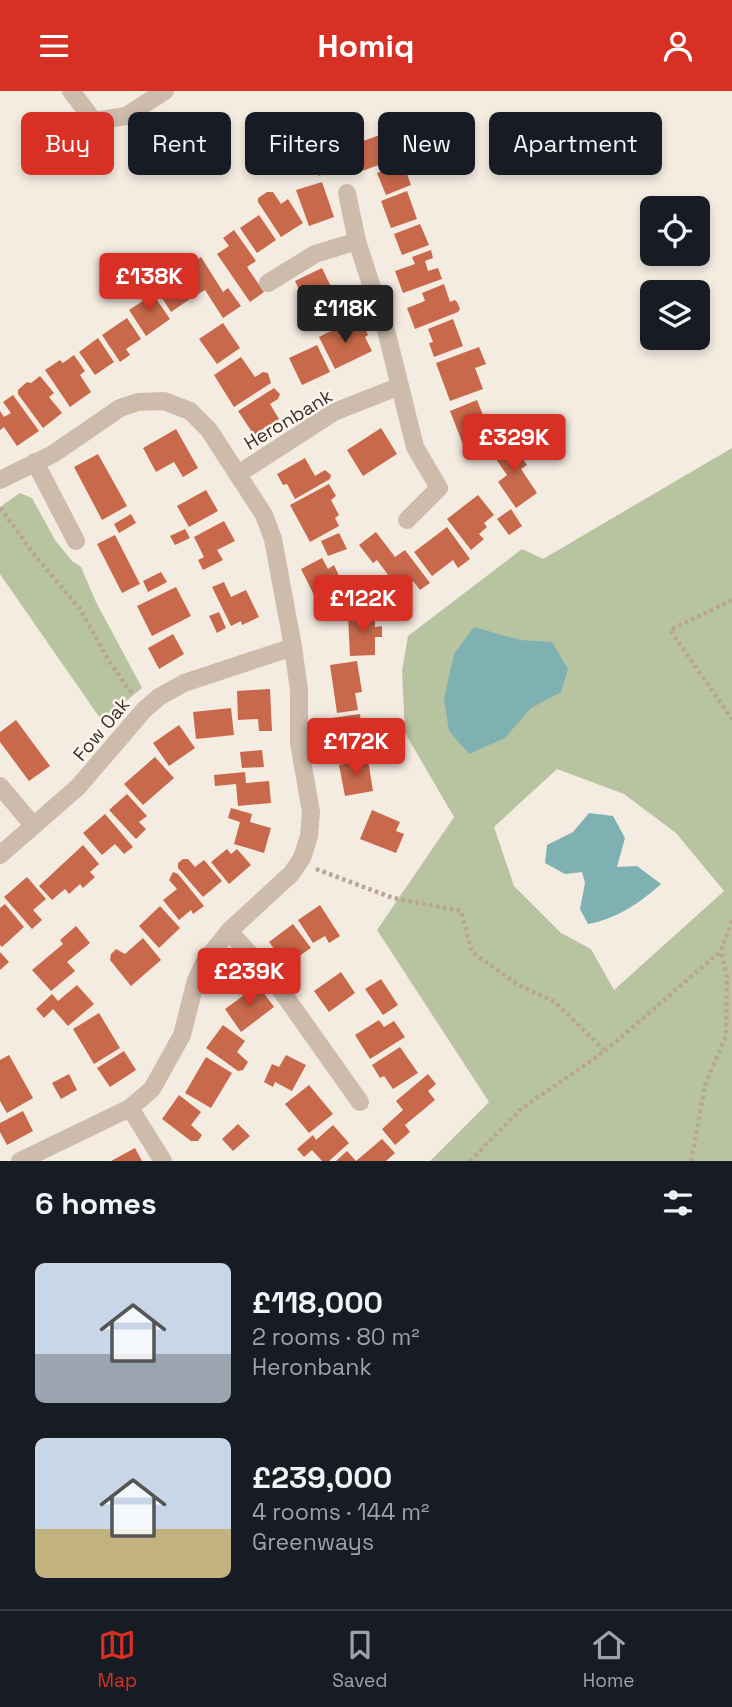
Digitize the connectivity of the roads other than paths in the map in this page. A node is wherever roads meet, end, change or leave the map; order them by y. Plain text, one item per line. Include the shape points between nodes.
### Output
1 (71, 91) edge
2 (164, 91) edge
3 (347, 193) dead end
4 (357, 241) junction
5 (268, 282) dead end
6 (400, 386) junction
7 (35, 462) junction
8 (238, 474) junction
9 (0, 480) edge
10 (407, 520) dead end
11 (76, 541) dead end
12 (293, 647) junction
13 (0, 786) edge
14 (33, 825) junction
15 (0, 855) edge
16 (229, 931) junction
17 (360, 1102) dead end
18 (130, 1108) junction
19 (20, 1161) edge
20 (163, 1161) edge

1 - 2 street via 94,121 126,116
3 - 4 street
4 - 5 street via 315,254
4 - 6 street
6 - 8 street, Heronbank via 334,412
6 - 10 street via 415,447 439,488
7 - 8 street via 120,408 164,401 190,411 209,430
7 - 9 street
7 - 11 street
8 - 12 street via 273,539
12 - 14 street, Fow Oak via 184,683 159,697 79,787
12 - 16 street via 299,743 312,812 309,836 291,874
13 - 14 street
14 - 15 street, Fow Oak
16 - 17 street via 275,982
16 - 18 street via 205,961 182,1035 167,1064 152,1089
18 - 19 street
18 - 20 street

